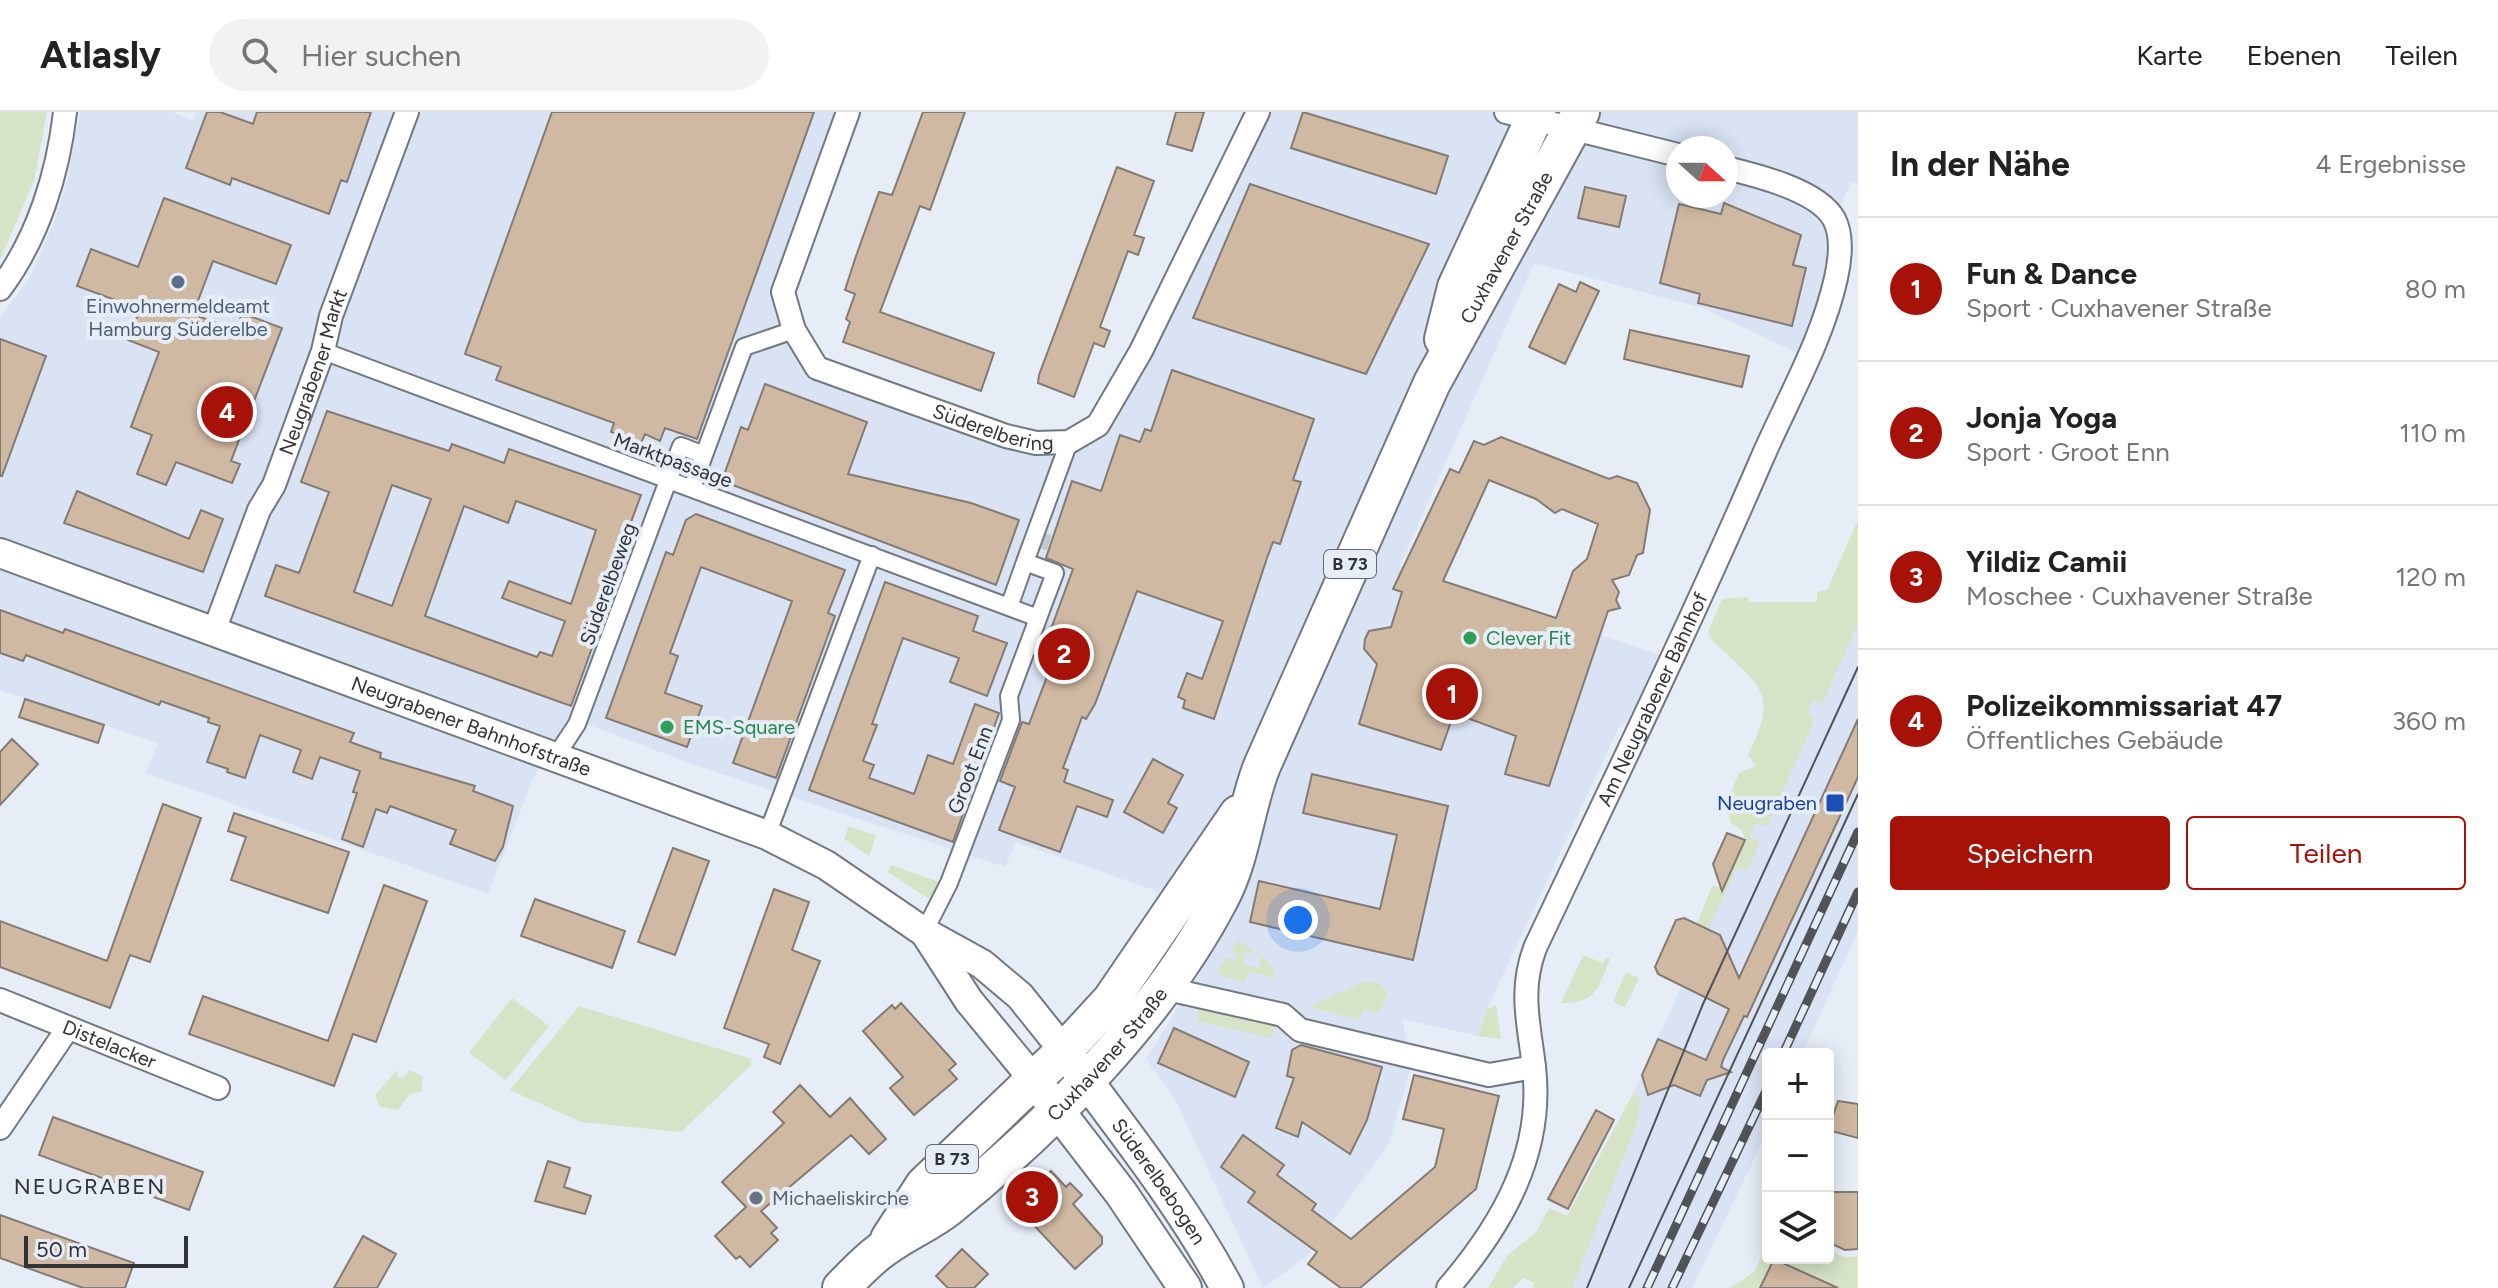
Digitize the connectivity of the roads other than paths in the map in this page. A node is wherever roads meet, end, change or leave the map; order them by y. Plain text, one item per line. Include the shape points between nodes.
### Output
1 (65, 112) edge
2 (407, 112) edge
3 (848, 112) edge
4 (1258, 112) edge
5 (1525, 115) edge
6 (1577, 121) edge
7 (1666, 151) edge
8 (1738, 172) edge
9 (0, 289) edge
10 (794, 330) junction
11 (323, 351) junction
12 (1432, 383) junction
13 (1069, 442) junction
14 (704, 455) junction
15 (668, 479) junction
16 (692, 488) junction
17 (0, 553) edge
18 (872, 555) junction
19 (1025, 562) junction
20 (1009, 607) junction
21 (1038, 618) junction
22 (214, 631) junction
23 (556, 756) junction
24 (1248, 799) junction
25 (767, 835) junction
26 (924, 932) junction
27 (1163, 988) junction
28 (0, 1000) edge
29 (68, 1028) junction
30 (1064, 1051) junction
31 (1534, 1067) junction
32 (1034, 1080) junction
33 (1086, 1080) junction
34 (218, 1088) dead end
35 (1057, 1108) junction
36 (0, 1128) edge
37 (884, 1248) junction
38 (841, 1288) edge
39 (1185, 1288) edge
40 (1227, 1288) edge
41 (1448, 1288) edge

1 - 9 street via 44,206
2 - 11 street, Neugrabener Markt via 331,316
3 - 10 street, Süderelbering via 783,292
4 - 13 street, Süderelbering via 1117,393 1098,425
5 - 6 street
5 - 12 main road, Cuxhavener Straße / B 73 via 1456,287
6 - 7 street
6 - 12 main road, Cuxhavener Straße / B 73
8 - 31 street, Am Neugrabener Bahnhof via 1784,186 1834,219 1840,239 1836,280 1724,548 1535,948 1523,1002
10 - 13 street, Süderelbering via 817,368 1006,436 1036,443
10 - 14 street via 744,347
11 - 15 street, Marktpassage
11 - 22 street, Neugrabener Markt
12 - 24 main road, Cuxhavener Straße / B 73
13 - 19 street
14 - 15 street, Süderelbeweg via 681,446
14 - 16 street
15 - 16 street, Marktpassage
15 - 23 street, Süderelbeweg via 577,724
16 - 18 street, Marktpassage
17 - 22 street, Neugrabener Bahnhofstraße
18 - 20 street, Marktpassage
18 - 25 street
19 - 20 street
19 - 21 street, Groot Enn via 1057,568
20 - 21 street
21 - 26 street, Groot Enn via 1009,696 1011,720 949,883
22 - 23 street, Neugrabener Bahnhofstraße
23 - 25 street, Neugrabener Bahnhofstraße
24 - 27 main road, Cuxhavener Straße / B 73 via 1230,879
24 - 30 main road, Cuxhavener Straße / B 73 via 1125,983
25 - 26 street, Neugrabener Bahnhofstraße via 867,890
26 - 30 street, Neugrabener Bahnhofstraße via 1020,996
26 - 32 street, Neugrabener Bahnhofstraße via 969,1001
27 - 31 street via 1283,1015 1300,1030 1489,1075
27 - 33 main road, Cuxhavener Straße / B 73
28 - 29 street, Distelacker
29 - 34 street, Distelacker
29 - 36 street
30 - 32 main road, Cuxhavener Straße / B 73
30 - 33 main road, Süderelbebogen
31 - 41 street, Am Neugrabener Bahnhof via 1534,1133 1525,1163 1486,1236
32 - 35 main road, Süderelbebogen
32 - 37 main road, Cuxhavener Straße / B 73 via 924,1185
33 - 35 main road, Cuxhavener Straße / B 73
33 - 40 main road, Süderelbebogen
35 - 37 main road, Cuxhavener Straße / B 73 via 946,1210
35 - 39 main road, Süderelbebogen
37 - 38 main road, Cuxhavener Straße / B 73

